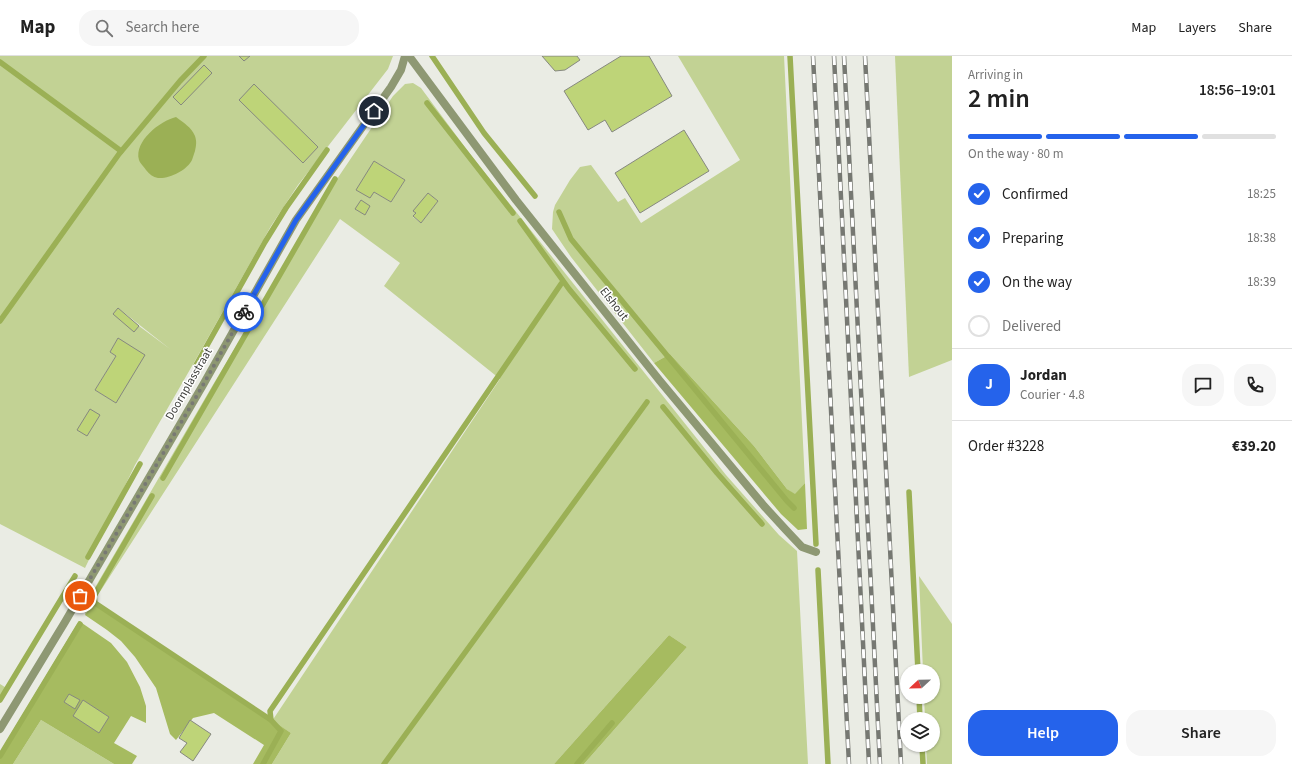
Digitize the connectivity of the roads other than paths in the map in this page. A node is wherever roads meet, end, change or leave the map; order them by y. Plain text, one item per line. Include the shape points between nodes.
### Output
1 (405, 56) edge
2 (409, 56) edge
3 (816, 552) dead end
4 (0, 729) edge

1 - 4 street, Doornplasstraat via 401,70 391,86 296,220 203,385
2 - 3 street, Elshout via 516,200 660,381 764,506 802,547

